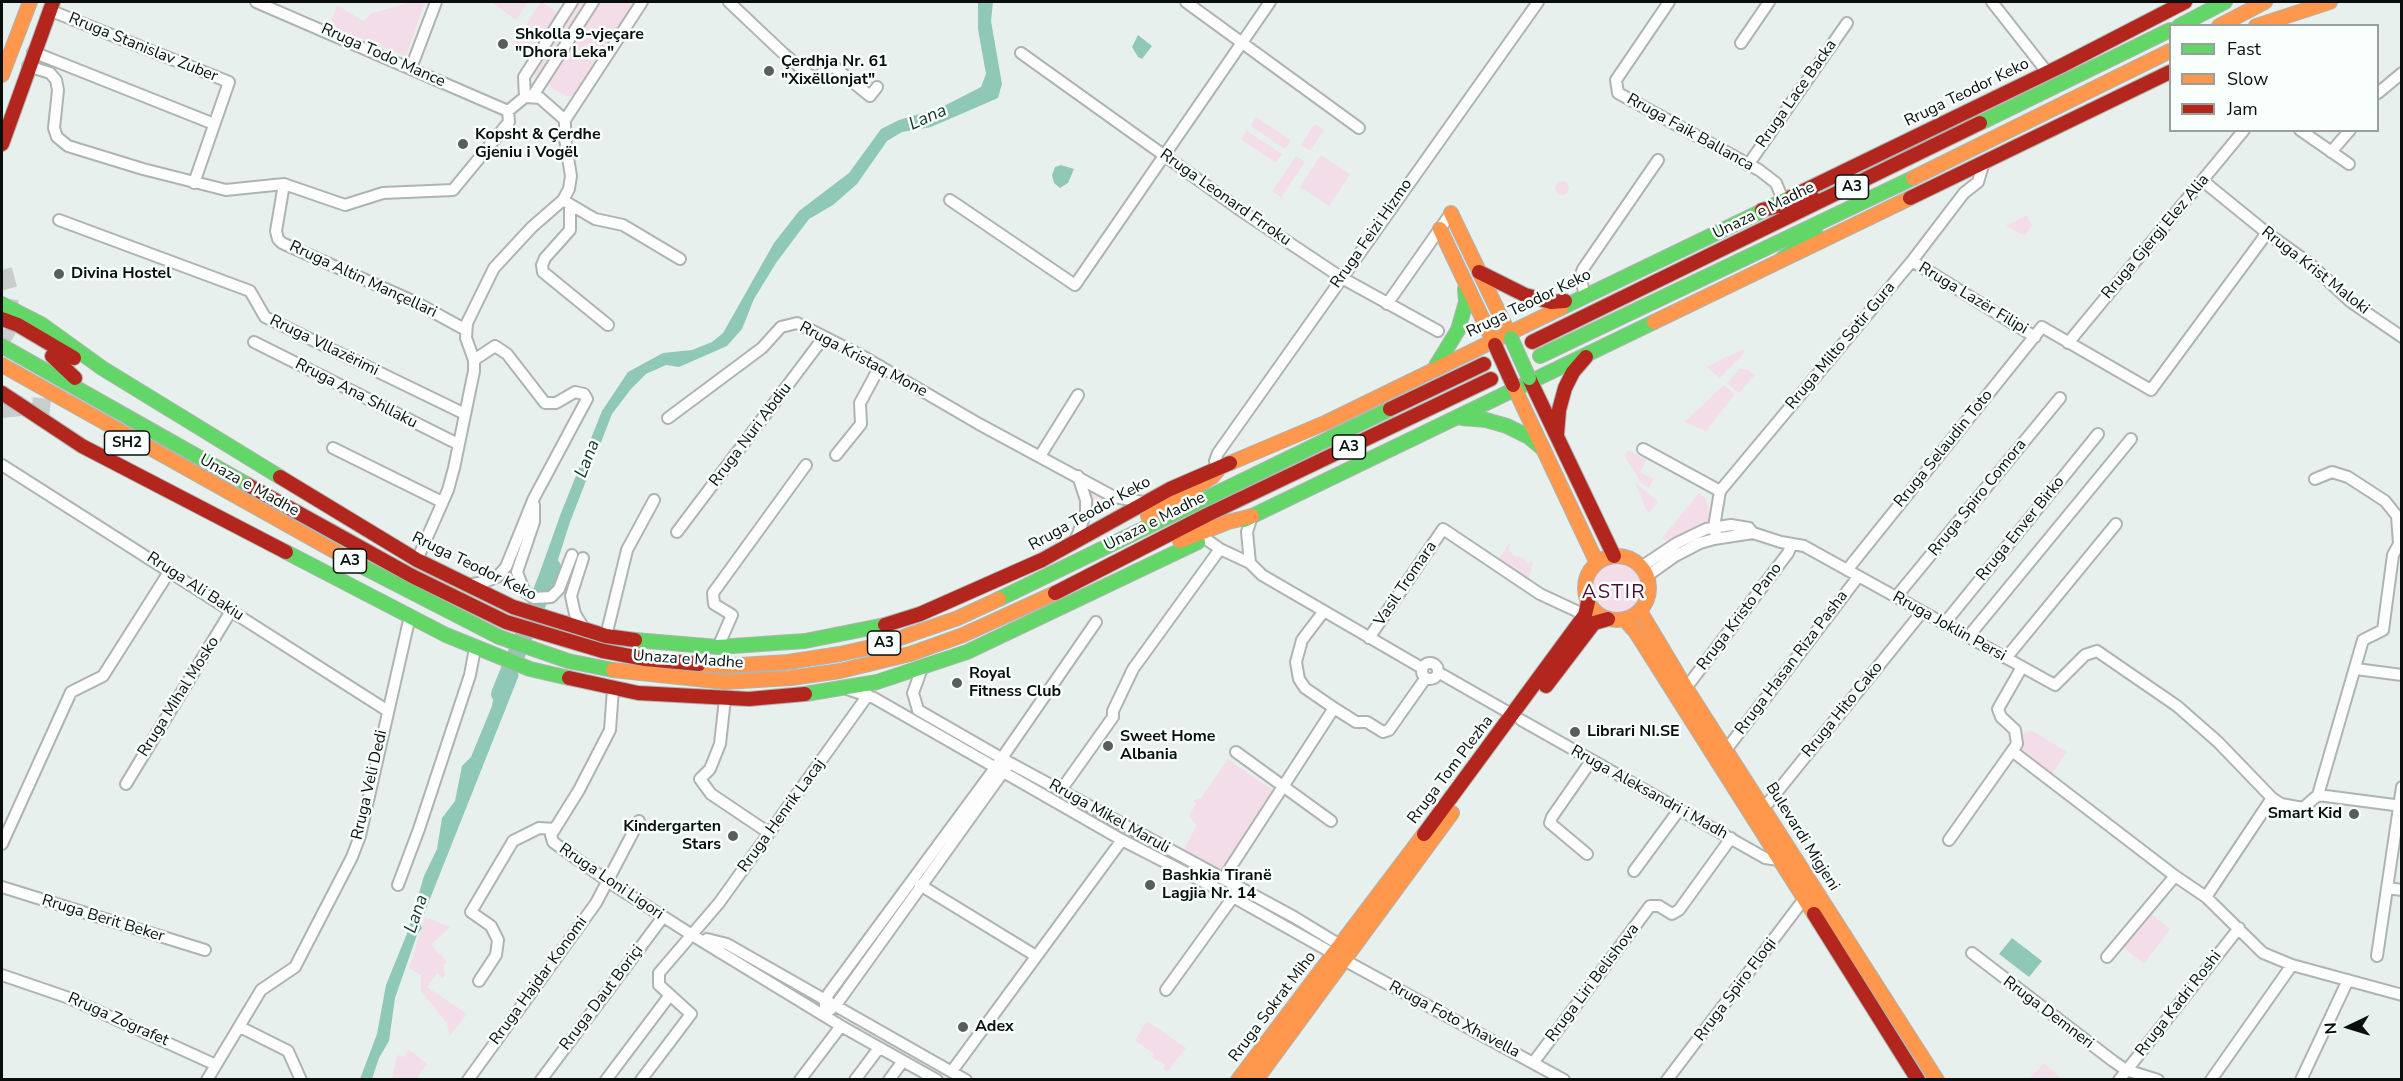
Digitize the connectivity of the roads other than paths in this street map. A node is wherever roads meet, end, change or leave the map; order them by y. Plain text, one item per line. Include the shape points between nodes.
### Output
1 (30, 2) edge
2 (256, 2) edge
3 (436, 2) edge
4 (572, 2) edge
5 (593, 2) edge
6 (642, 2) edge
7 (729, 2) edge
8 (1186, 2) edge
9 (1270, 2) edge
10 (1538, 2) edge
11 (1669, 2) edge
12 (1769, 2) edge
13 (1992, 2) edge
14 (2225, 2) edge
15 (2265, 2) edge
16 (2301, 2) edge
17 (2330, 2) edge
18 (2180, 3) edge
19 (274, 5) edge
20 (51, 6) edge
21 (1847, 23) dead end
22 (2182, 24) edge
23 (2223, 24) edge
24 (2260, 24) edge
25 (2262, 24) edge
26 (2169, 30) edge
27 (1244, 42) junction
28 (1741, 43) dead end
29 (2169, 51) edge
30 (33, 52) junction
31 (1021, 53) dead end
32 (6, 55) edge
33 (28, 66) junction
34 (411, 68) junction
35 (2048, 72) junction
36 (2169, 72) edge
37 (2402, 73) edge
38 (2, 75) edge
39 (878, 87) dead end
40 (2379, 92) edge
41 (529, 97) junction
42 (508, 111) junction
43 (565, 120) junction
44 (214, 124) junction
45 (1359, 128) dead end
46 (2242, 132) edge
47 (2303, 132) edge
48 (2348, 132) edge
49 (2, 144) edge
50 (2331, 152) junction
51 (1165, 157) junction
52 (1658, 159) dead end
53 (1984, 162) junction
54 (2349, 164) dead end
55 (1748, 165) junction
56 (2202, 181) junction
57 (194, 183) junction
58 (284, 184) junction
59 (1839, 194) junction
60 (950, 200) dead end
61 (1783, 200) junction
62 (567, 202) junction
63 (1847, 209) junction
64 (1762, 210) junction
65 (1451, 213) joint
66 (59, 220) dead end
67 (1440, 229) junction
68 (2267, 233) junction
69 (680, 259) dead end
70 (1782, 259) junction
71 (1911, 261) junction
72 (1479, 272) junction
73 (1342, 278) junction
74 (1464, 280) junction
75 (1580, 297) junction
76 (2, 304) edge
77 (1387, 304) junction
78 (2, 320) edge
79 (608, 324) dead end
80 (466, 330) junction
81 (1438, 331) dead end
82 (2038, 332) junction
83 (1509, 335) junction
84 (824, 337) junction
85 (2402, 337) edge
86 (254, 342) dead end
87 (1493, 342) junction
88 (1532, 342) dead end
89 (2068, 343) junction
90 (2, 346) edge
91 (1595, 350) junction
92 (52, 356) dead end
93 (1540, 356) dead end
94 (474, 360) junction
95 (1484, 364) dead end
96 (2, 365) edge
97 (880, 366) junction
98 (102, 368) junction
99 (1434, 368) junction
100 (1491, 379) dead end
101 (1530, 380) junction
102 (2, 384) edge
103 (1514, 387) junction
104 (2, 393) edge
105 (1078, 395) dead end
106 (94, 397) junction
107 (2060, 398) dead end
108 (51, 409) tunnel mouth
109 (465, 414) junction
110 (668, 418) dead end
111 (1458, 418) junction
112 (52, 427) junction
113 (2098, 434) dead end
114 (1557, 437) junction
115 (2131, 439) dead end
116 (458, 444) junction
117 (333, 448) dead end
118 (1643, 449) dead end
119 (1545, 452) junction
120 (836, 455) dead end
121 (1040, 456) junction
122 (2, 465) edge
123 (806, 465) dead end
124 (1218, 470) junction
125 (1078, 476) junction
126 (203, 479) junction
127 (2315, 479) dead end
128 (1720, 491) junction
129 (534, 498) junction
130 (654, 500) dead end
131 (442, 502) junction
132 (1143, 502) junction
133 (1252, 516) junction
134 (2116, 524) dead end
135 (677, 532) dead end
136 (1716, 533) junction
137 (1206, 539) junction
138 (1075, 544) junction
139 (1792, 544) junction
140 (1220, 549) junction
141 (1614, 556) junction
142 (417, 560) junction
143 (1250, 563) junction
144 (1597, 563) junction
145 (1847, 570) junction
146 (1644, 571) junction
147 (169, 572) junction
148 (1058, 573) junction
149 (1858, 577) junction
150 (467, 585) junction
151 (1064, 587) junction
152 (1896, 597) junction
153 (1586, 609) junction
154 (231, 611) junction
155 (1324, 611) junction
156 (1641, 611) junction
157 (1922, 612) junction
158 (410, 616) junction
159 (1608, 619) junction
160 (1625, 620) junction
161 (1096, 622) dead end
162 (1944, 624) junction
163 (585, 630) junction
164 (606, 636) junction
165 (1968, 637) junction
166 (1369, 638) junction
167 (718, 647) junction
168 (475, 648) junction
169 (2006, 658) junction
170 (2022, 667) junction
171 (922, 668) junction
172 (2356, 669) junction
173 (1443, 675) dead end
174 (2402, 675) edge
175 (1686, 688) junction
176 (845, 689) junction
177 (612, 695) junction
178 (868, 695) junction
179 (725, 699) junction
180 (1334, 708) junction
181 (387, 711) junction
182 (1517, 717) junction
183 (1726, 750) junction
184 (2012, 751) junction
185 (1236, 752) dead end
186 (1006, 761) junction
187 (1591, 761) junction
188 (999, 770) junction
189 (126, 784) dead end
190 (1283, 786) junction
191 (2402, 787) edge
192 (1061, 790) junction
193 (2318, 795) junction
194 (2272, 798) junction
195 (2400, 806) edge
196 (1764, 808) junction
197 (1679, 810) junction
198 (1331, 820) dead end
199 (639, 821) dead end
200 (555, 829) junction
201 (770, 833) junction
202 (1731, 838) junction
203 (1122, 840) junction
204 (1948, 840) dead end
205 (2, 844) edge
206 (1587, 854) dead end
207 (1779, 860) junction
208 (1634, 871) dead end
209 (2175, 876) junction
210 (1223, 879) junction
211 (609, 882) junction
212 (915, 884) junction
213 (398, 885) dead end
214 (2, 887) edge
215 (2387, 888) junction
216 (2402, 890) edge
217 (1236, 892) junction
218 (2206, 897) junction
219 (1804, 899) junction
220 (663, 917) junction
221 (2239, 928) junction
222 (692, 934) junction
223 (205, 950) dead end
224 (1342, 953) junction
225 (1972, 953) dead end
226 (1036, 956) junction
227 (2377, 956) dead end
228 (2107, 957) dead end
229 (2292, 965) junction
230 (2, 975) edge
231 (2348, 980) junction
232 (479, 981) dead end
233 (1166, 990) dead end
234 (670, 995) junction
235 (2402, 995) edge
236 (825, 999) junction
237 (836, 1005) junction
238 (825, 1014) junction
239 (841, 1026) junction
240 (240, 1027) junction
241 (879, 1048) junction
242 (903, 1061) junction
243 (1533, 1063) junction
244 (216, 1065) junction
245 (2126, 1070) junction
246 (952, 1071) junction
247 (207, 1080) edge
248 (302, 1080) edge
249 (468, 1080) edge
250 (541, 1080) edge
251 (606, 1080) edge
252 (641, 1080) edge
253 (800, 1080) edge
254 (855, 1080) edge
255 (889, 1080) edge
256 (937, 1080) edge
257 (966, 1080) edge
258 (1238, 1080) edge
259 (1256, 1080) edge
260 (1564, 1080) edge
261 (1667, 1080) edge
262 (1918, 1080) edge
263 (1937, 1080) edge
264 (2119, 1080) edge
265 (2158, 1080) edge
266 (2211, 1080) edge
267 (2301, 1080) edge

1 - 32 main road
2 - 19 street, Rruga Todo Mance
3 - 34 street
4 - 41 street via 524,77
5 - 41 street
6 - 43 street
7 - 39 street via 814,79 833,66 870,96
8 - 27 street
9 - 27 street
10 - 73 street, Rruga Feizi Hizmo
11 - 55 street, Rruga Faik Ballanca via 1616,80 1618,93
12 - 28 street
13 - 35 street
14 - 22 main road
15 - 23 main road
16 - 24 main road
17 - 25 main road
18 - 35 main road, Rruga Teodor Keko
19 - 34 street, Rruga Todo Mance
20 - 30 main road
20 - 44 street, Rruga Stanislav Zuber via 230,82
21 - 55 street, Rruga Lace Backa
26 - 59 main road, Unaza e Madhe / A3
27 - 45 street
27 - 51 street
29 - 63 main road, Unaza e Madhe / A3
30 - 33 main road
30 - 44 street
31 - 51 street, Rruga Leonard Frroku
32 - 38 main road
33 - 49 main road
33 - 57 street via 50,73 56,80 54,128 61,142
34 - 42 street, Rruga Todo Mance
35 - 61 main road, Rruga Teodor Keko
36 - 53 main road
37 - 40 street
41 - 42 street
41 - 43 street via 547,103
42 - 58 street via 510,122 448,192 383,193 345,205
43 - 62 street via 564,139 571,176
44 - 57 street, Rruga Stanislav Zuber
46 - 56 street, Rruga Gjergj Elez Alia
47 - 50 street
48 - 50 street
50 - 54 street
51 - 60 street via 1075,285
51 - 73 street, Rruga Leonard Frroku
52 - 75 street via 1583,269
53 - 70 main road
53 - 71 street, Rruga Milto Sotir Gura via 1978,182 1964,193
55 - 61 street, Rruga Faik Ballanca via 1776,183
56 - 68 street, Rruga Krist Maloki
56 - 89 street, Rruga Gjergj Elez Alia
57 - 58 street via 226,190
58 - 80 street, Rruga Altin Mançellari via 278,240 415,302
59 - 64 main road
59 - 88 main road, Unaza e Madhe / A3
61 - 64 main road, Rruga Teodor Keko
62 - 69 street via 595,219 623,225
62 - 79 street via 570,230 545,258 543,272
62 - 80 street via 532,227 494,268
63 - 70 main road
63 - 93 main road, Unaza e Madhe / A3
64 - 75 main road, Rruga Teodor Keko
65 - 67 street
65 - 72 main road
66 - 109 street, Rruga Vllazërimi via 250,291 262,315
67 - 74 main road
67 - 77 street
68 - 85 street, Rruga Krist Maloki via 2309,263 2351,302
68 - 89 street via 2151,390
70 - 91 main road
71 - 82 street, Rruga Lazër Filipi
71 - 128 street, Rruga Milto Sotir Gura
72 - 75 main road via 1538,299 1551,302
72 - 83 main road
73 - 77 street, Rruga Leonard Frroku
73 - 124 street, Rruga Feizi Hizmo via 1218,453
74 - 87 main road
74 - 99 main road via 1463,316
75 - 83 main road, Rruga Teodor Keko
76 - 98 main road, Rruga Teodor Keko via 41,324
77 - 81 street, Rruga Leonard Frroku
78 - 98 main road via 18,325 76,359
80 - 94 street
82 - 89 street
82 - 145 street, Rruga Selaudin Toto
83 - 87 main road, Rruga Teodor Keko
83 - 101 main road, bridge
84 - 97 street, Rruga Kristaq Mone
84 - 110 street, Rruga Kristaq Mone via 797,322 781,327 762,348
84 - 135 street, Rruga Nuri Abdiu
86 - 116 street, Rruga Ana Shllaku
87 - 99 main road, Rruga Teodor Keko
87 - 103 main road, bridge
90 - 106 main road, Unaza e Madhe / A3
91 - 101 main road
91 - 114 main road via 1581,362 1565,388
92 - 106 main road
94 - 109 street
94 - 129 street via 495,346 507,354 545,403 556,403 576,392 584,394 586,399
95 - 148 main road, Unaza e Madhe / A3
96 - 126 main road, Unaza e Madhe / A3
97 - 120 street via 860,403 861,424
97 - 121 street, Rruga Kristaq Mone
98 - 142 main road, Rruga Teodor Keko
99 - 124 main road, Rruga Teodor Keko via 1327,422
100 - 151 main road, Unaza e Madhe / A3
101 - 103 main road
101 - 114 main road
102 - 112 main road via 46,414
103 - 111 main road
103 - 119 main road
104 - 112 main road
105 - 121 street
106 - 148 main road, Unaza e Madhe / A3 via 349,542 506,622 542,635 645,659 725,666 840,654 922,631
107 - 152 street, Rruga Spiro Comora
108 - 126 main road, SH2
109 - 116 street
111 - 119 main road via 1507,426 1539,443
111 - 133 main road
112 - 158 main road via 204,511
113 - 162 street, Rruga Enver Birko
114 - 141 main road
115 - 165 street
116 - 131 street
117 - 131 street
118 - 128 street
119 - 144 main road
121 - 125 street, Rruga Kristaq Mone
122 - 147 street, Rruga Ali Bakiu
123 - 167 street via 713,593 714,604 732,615
124 - 132 main road, Rruga Teodor Keko
124 - 148 main road via 1139,522 1068,561
125 - 132 street, Rruga Kristaq Mone via 1114,496
125 - 138 street via 1086,512
126 - 151 main road, Unaza e Madhe / A3 via 411,594 499,637 591,666 646,676 725,682 840,671 910,654 999,620
127 - 172 street via 2332,472 2348,477 2385,501 2397,516 2399,544 2393,555 2383,630 2363,640
128 - 136 street
129 - 150 street via 506,567 497,577
129 - 163 street via 534,522 517,572 520,586 534,598 551,597 578,557 571,596 575,614
130 - 164 street via 627,550
131 - 142 street
132 - 138 main road, Rruga Teodor Keko
133 - 137 main road
133 - 143 street via 1247,532
133 - 151 main road via 1180,540 1080,585
134 - 169 street
136 - 139 street, Rruga Joklin Persi via 1741,526
136 - 146 street, Rruga Joklin Persi
137 - 140 street
137 - 171 main road via 1048,617
138 - 167 main road, Rruga Teodor Keko via 953,601 875,628 805,641
139 - 145 street, Rruga Joklin Persi via 1804,546
139 - 175 street, Rruga Kristo Pano
140 - 143 street
140 - 192 street via 1133,669 1113,717
141 - 144 main road
141 - 146 main road via 1634,560
142 - 150 main road, Rruga Teodor Keko
143 - 155 street via 1262,575
144 - 153 main road via 1586,581
145 - 149 street, Rruga Joklin Persi
146 - 156 main road via 1648,597
147 - 154 street, Rruga Ali Bakiu
147 - 205 street via 103,676 71,692
149 - 152 street, Rruga Joklin Persi
149 - 183 street, Rruga Hasan Riza Pasha
150 - 163 main road, Rruga Teodor Keko via 513,608
152 - 157 street, Rruga Joklin Persi
153 - 159 main road
153 - 166 street, Vasil Tromara via 1540,594 1443,529
153 - 182 main road, Rruga Tom Plezha
154 - 181 street, Rruga Ali Bakiu
154 - 189 street, Rruga Mihal Mosko
155 - 166 street
155 - 180 street via 1299,647 1297,670 1305,688
156 - 160 main road
156 - 175 main road, Bulevardi Migjeni
157 - 162 street, Rruga Joklin Persi
157 - 196 street, Rruga Hito Cako
158 - 168 main road
158 - 181 street, Rruga Veli Dedi
159 - 160 main road
159 - 182 main road, Rruga Tom Plezha via 1594,623
160 - 207 main road, Bulevardi Migjeni
161 - 186 street
162 - 165 street, Rruga Joklin Persi
163 - 164 main road, Rruga Teodor Keko
164 - 167 main road, Rruga Teodor Keko
165 - 169 street, Rruga Joklin Persi
166 - 180 street via 1424,673 1389,730 1383,732 1367,722 1356,722
168 - 177 main road
168 - 213 street via 470,675
169 - 170 street, Rruga Joklin Persi
170 - 184 street, Rruga Joklin Persi via 1998,709 2015,730 2017,744
170 - 194 street via 2055,685 2085,655 2097,651 2177,706
171 - 176 main road
171 - 186 street, Rruga Mikel Maruli via 913,693 918,710
172 - 174 street
172 - 193 street
173 - 182 street, Rruga Aleksandri i Madh
175 - 183 main road, Bulevardi Migjeni
176 - 178 street, Rruga Mikel Maruli
176 - 179 main road
177 - 179 main road
177 - 200 street, Rruga Loni Ligori via 610,730
178 - 188 street, Rruga Mikel Maruli
178 - 201 street, Rruga Henrik Lacaj
179 - 201 street via 715,759 700,779 711,794
180 - 190 street
181 - 240 street, Rruga Veli Dedi via 360,836 340,882 295,967 261,990
182 - 187 street, Rruga Aleksandri i Madh
182 - 224 main road, Rruga Tom Plezha
183 - 196 main road, Bulevardi Migjeni
184 - 204 street
184 - 209 street
185 - 190 street
186 - 188 street
186 - 192 street, Rruga Mikel Maruli
187 - 197 street, Rruga Aleksandri i Madh
187 - 206 street via 1550,823
188 - 203 street, Rruga Mikel Maruli
188 - 212 street
190 - 198 street
190 - 210 street
191 - 195 street
192 - 210 street, Rruga Mikel Maruli
193 - 194 street via 2303,807 2281,804
193 - 195 street
194 - 218 street
195 - 215 street
196 - 263 main road, Bulevardi Migjeni
197 - 202 street, Rruga Aleksandri i Madh
197 - 208 street
199 - 211 street, Rruga Hajdar Konomi
200 - 211 street, Rruga Loni Ligori via 551,836 557,848
200 - 232 street via 539,828 513,841 471,912 491,926 499,948
201 - 222 street, Rruga Henrik Lacaj
202 - 207 street, Rruga Aleksandri i Madh via 1765,858
202 - 243 street, Rruga Liri Belishova via 1679,910 1672,914 1650,906
203 - 217 street, Rruga Mikel Maruli
203 - 226 street, Rruga Mikel Maruli
207 - 219 main road, Bulevardi Migjeni
209 - 218 street
209 - 228 street
210 - 217 street, Rruga Mikel Maruli
211 - 220 street, Rruga Loni Ligori
211 - 249 street, Rruga Hajdar Konomi
212 - 226 street
212 - 236 street
212 - 237 street
214 - 223 street, Rruga Berit Beker
215 - 216 street
215 - 227 street
217 - 224 street, Rruga Mikel Maruli
217 - 233 street
218 - 221 street
219 - 261 street, Rruga Spiro Floqi
219 - 262 main road, Bulevardi Migjeni
220 - 222 street, Rruga Loni Ligori
220 - 250 street, Rruga Daut Boriçi
221 - 229 street via 2263,953
221 - 245 street, Rruga Kadri Roshi
222 - 234 street, Rruga Henrik Lacaj via 659,973 659,985
222 - 236 street, Rruga Loni Ligori via 727,944
222 - 238 street, Rruga Loni Ligori
224 - 243 street, Rruga Foto Xhavella
224 - 258 main road, Rruga Sokrat Miho
224 - 259 main road, Rruga Sokrat Miho
225 - 245 street, Rruga Demneri via 2034,1004
226 - 246 street, Rruga Mikel Maruli
229 - 231 street
229 - 266 street
230 - 244 street, Rruga Zografet via 69,998
231 - 235 street
231 - 267 street
234 - 251 street
234 - 252 street via 691,1014
236 - 237 street, Rruga Loni Ligori
236 - 238 street
237 - 238 street
237 - 246 street, Rruga Loni Ligori
238 - 239 street, Rruga Loni Ligori
239 - 241 street, Rruga Loni Ligori
239 - 253 street
240 - 244 street, Rruga Veli Dedi
240 - 248 street via 288,1051
241 - 242 street, Rruga Loni Ligori
241 - 254 street
242 - 255 street
242 - 256 street, Rruga Loni Ligori
243 - 260 street, Rruga Foto Xhavella
244 - 247 street
245 - 264 street, Rruga Kadri Roshi
245 - 265 street, Rruga Demneri
246 - 257 street, Rruga Loni Ligori

